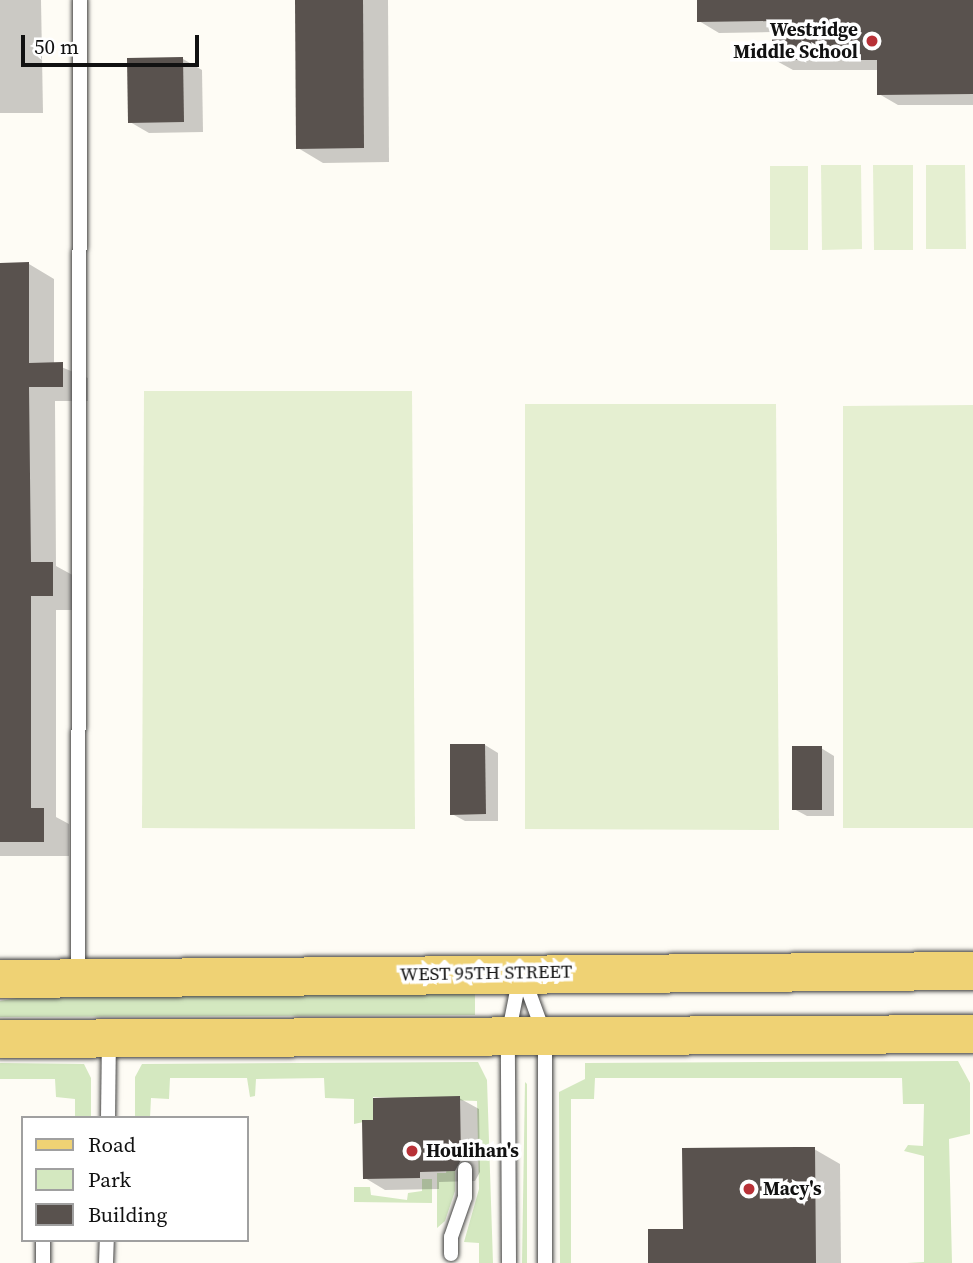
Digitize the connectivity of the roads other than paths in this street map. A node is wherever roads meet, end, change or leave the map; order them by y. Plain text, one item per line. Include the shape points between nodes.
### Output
1 (80, 0) edge
2 (973, 971) edge
3 (522, 972) junction
4 (78, 978) junction
5 (0, 979) edge
6 (973, 1034) edge
7 (526, 1036) junction
8 (109, 1038) junction
9 (0, 1039) edge
10 (108, 1116) edge
11 (466, 1169) dead end
12 (43, 1242) edge
13 (107, 1242) edge
14 (451, 1254) dead end
15 (43, 1263) edge
16 (106, 1263) edge
17 (509, 1263) edge
18 (545, 1263) edge

1 - 4 lane
2 - 3 main road, WEST 95TH STREET
3 - 4 main road, WEST 95TH STREET
3 - 7 lane
3 - 7 lane
4 - 5 main road, WEST 95TH STREET
6 - 7 main road
7 - 8 main road
7 - 17 lane
7 - 18 lane
8 - 9 main road
8 - 10 lane
11 - 14 lane via 465,1197 451,1237
12 - 15 lane
13 - 16 lane

